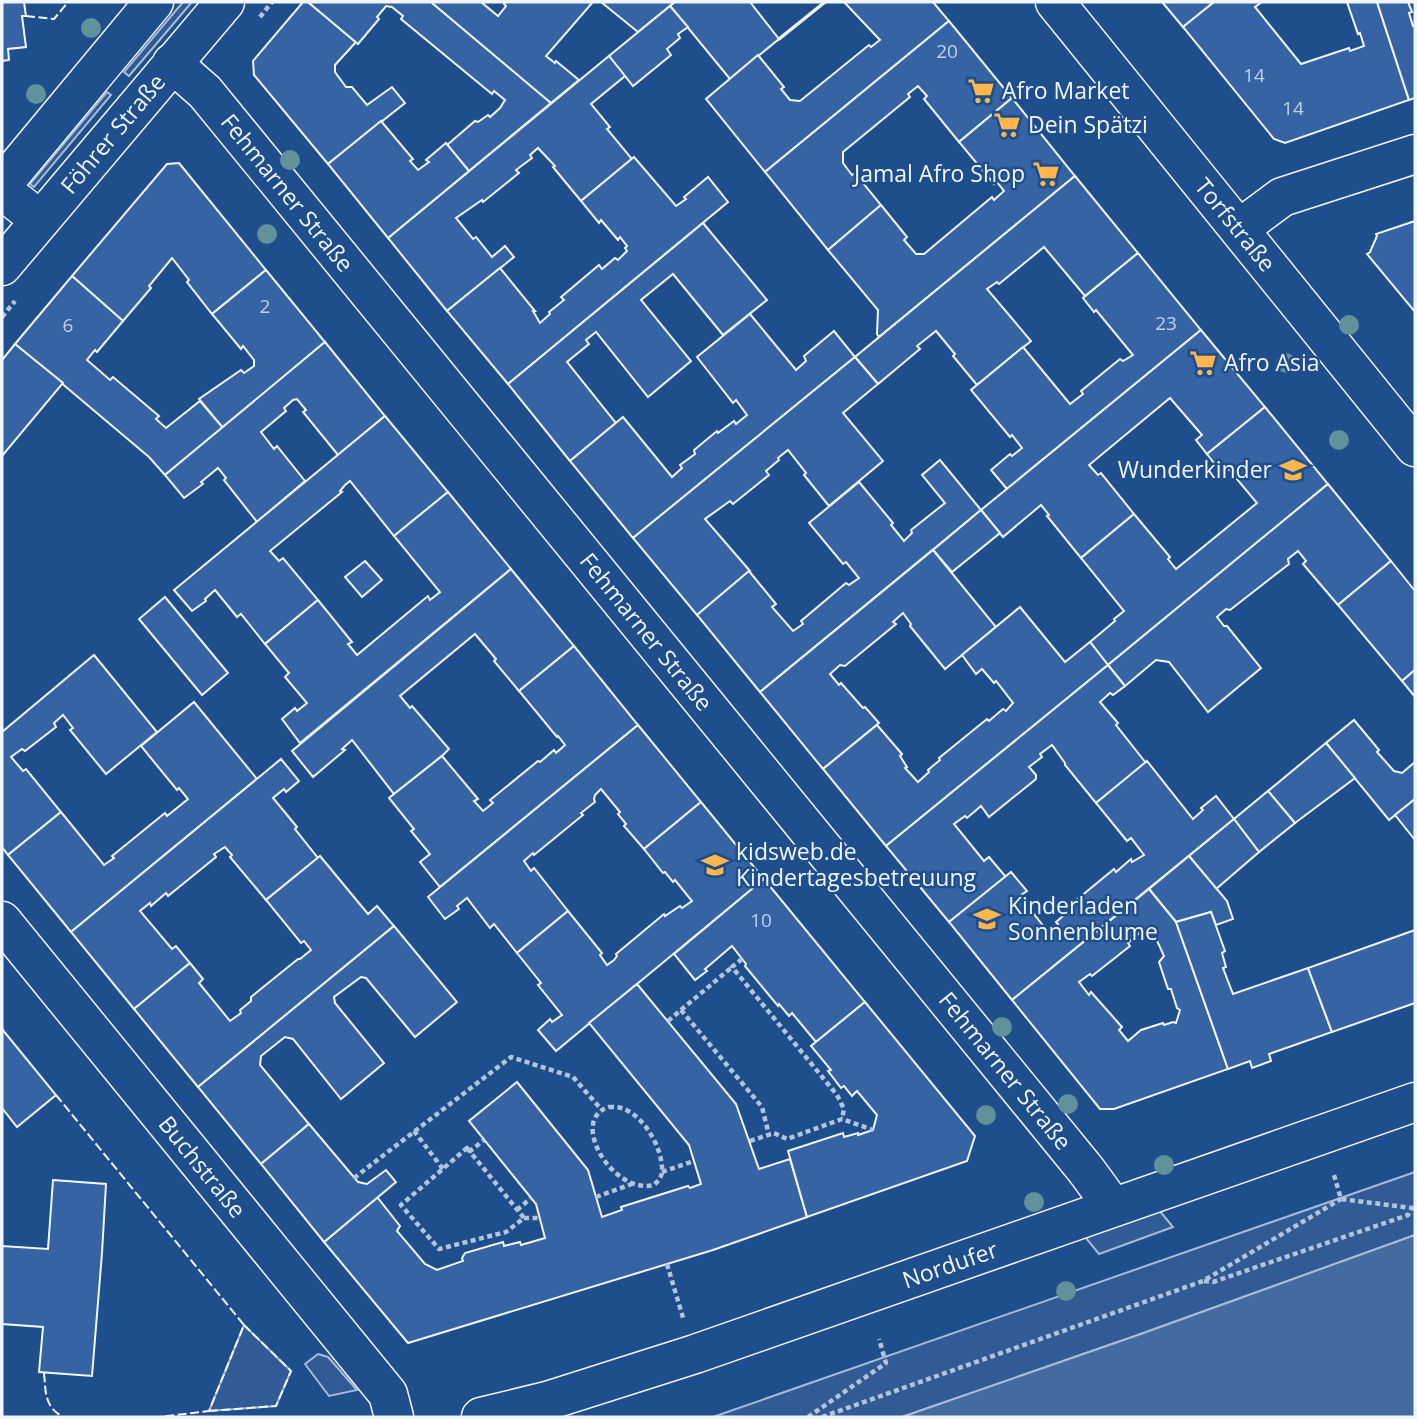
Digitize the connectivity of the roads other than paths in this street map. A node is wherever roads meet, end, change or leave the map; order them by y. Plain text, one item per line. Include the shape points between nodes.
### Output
1 (154, 2) edge
2 (225, 2) edge
3 (1055, 2) edge
4 (172, 64) junction
5 (1415, 154) edge
6 (2, 187) edge
7 (40, 220) junction
8 (1239, 229) junction
9 (2, 266) edge
10 (1415, 447) edge
11 (2, 921) edge
12 (1415, 1102) edge
13 (1113, 1207) junction
14 (394, 1417) edge
15 (481, 1417) edge

1 - 6 street
2 - 4 street, Föhrer Straße
3 - 8 street, Torfstraße
4 - 7 street, Föhrer Straße
4 - 13 street, Fehmarner Straße via 205,92
5 - 8 street via 1282,197
6 - 7 street
7 - 9 street, Föhrer Straße
8 - 10 street, Torfstraße
11 - 14 street, Buchstraße via 388,1394
12 - 13 street, Nordufer
13 - 15 street, Nordufer via 695,1354

